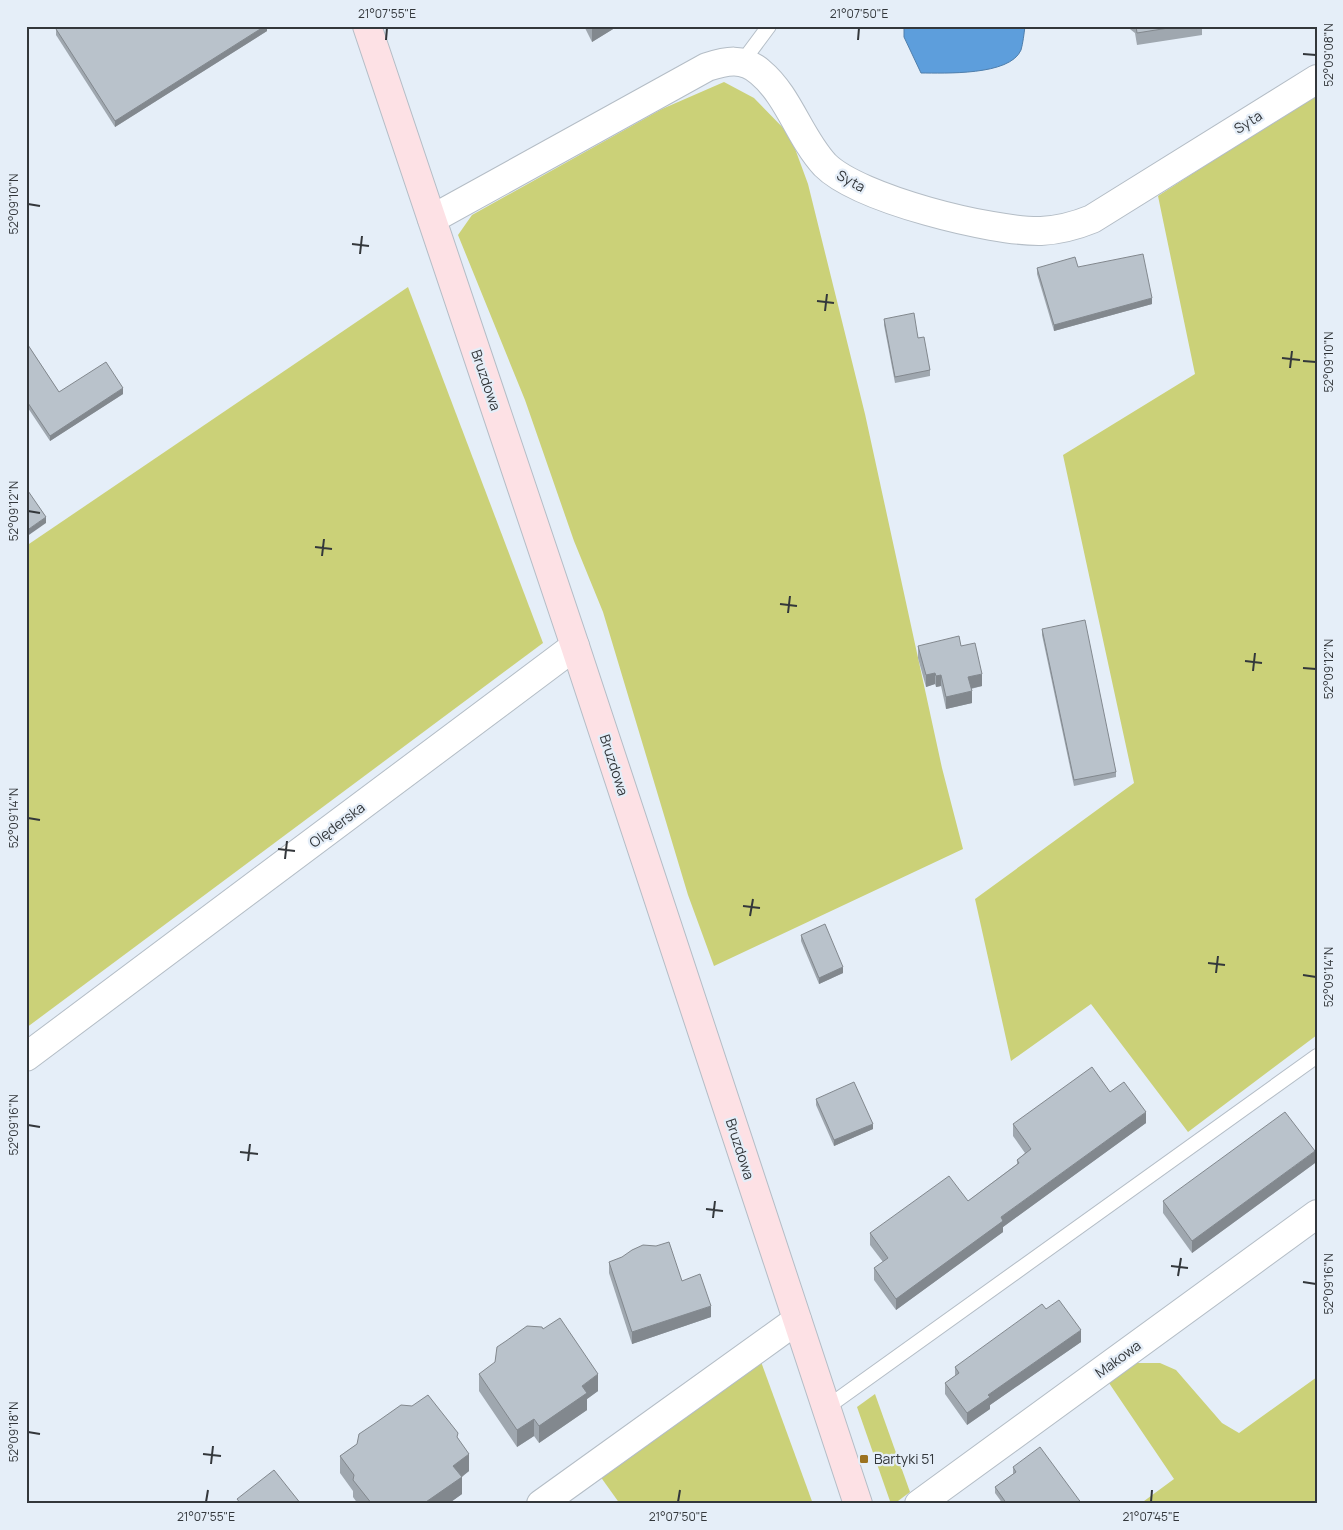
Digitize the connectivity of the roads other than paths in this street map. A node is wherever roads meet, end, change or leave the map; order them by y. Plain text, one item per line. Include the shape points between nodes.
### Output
1 (367, 26) edge
2 (769, 26) edge
3 (743, 61) junction
4 (1317, 79) edge
5 (432, 219) junction
6 (575, 646) junction
7 (1317, 1056) edge
8 (26, 1057) edge
9 (1317, 1214) edge
10 (797, 1320) junction
11 (826, 1408) junction
12 (541, 1504) edge
13 (858, 1504) edge
14 (919, 1504) edge

1 - 5 street, Bruzdowa
2 - 3 lane
3 - 4 street, Syta via 759,71 775,88 814,150 844,180 930,211 996,228 1039,231 1062,229 1092,219
3 - 5 street via 725,61 707,67
5 - 6 street, Bruzdowa
6 - 8 street, Olęderska
6 - 10 street, Bruzdowa
7 - 11 lane
9 - 14 street, Makowa
10 - 11 street, Bruzdowa
10 - 12 street
11 - 13 street, Bruzdowa

